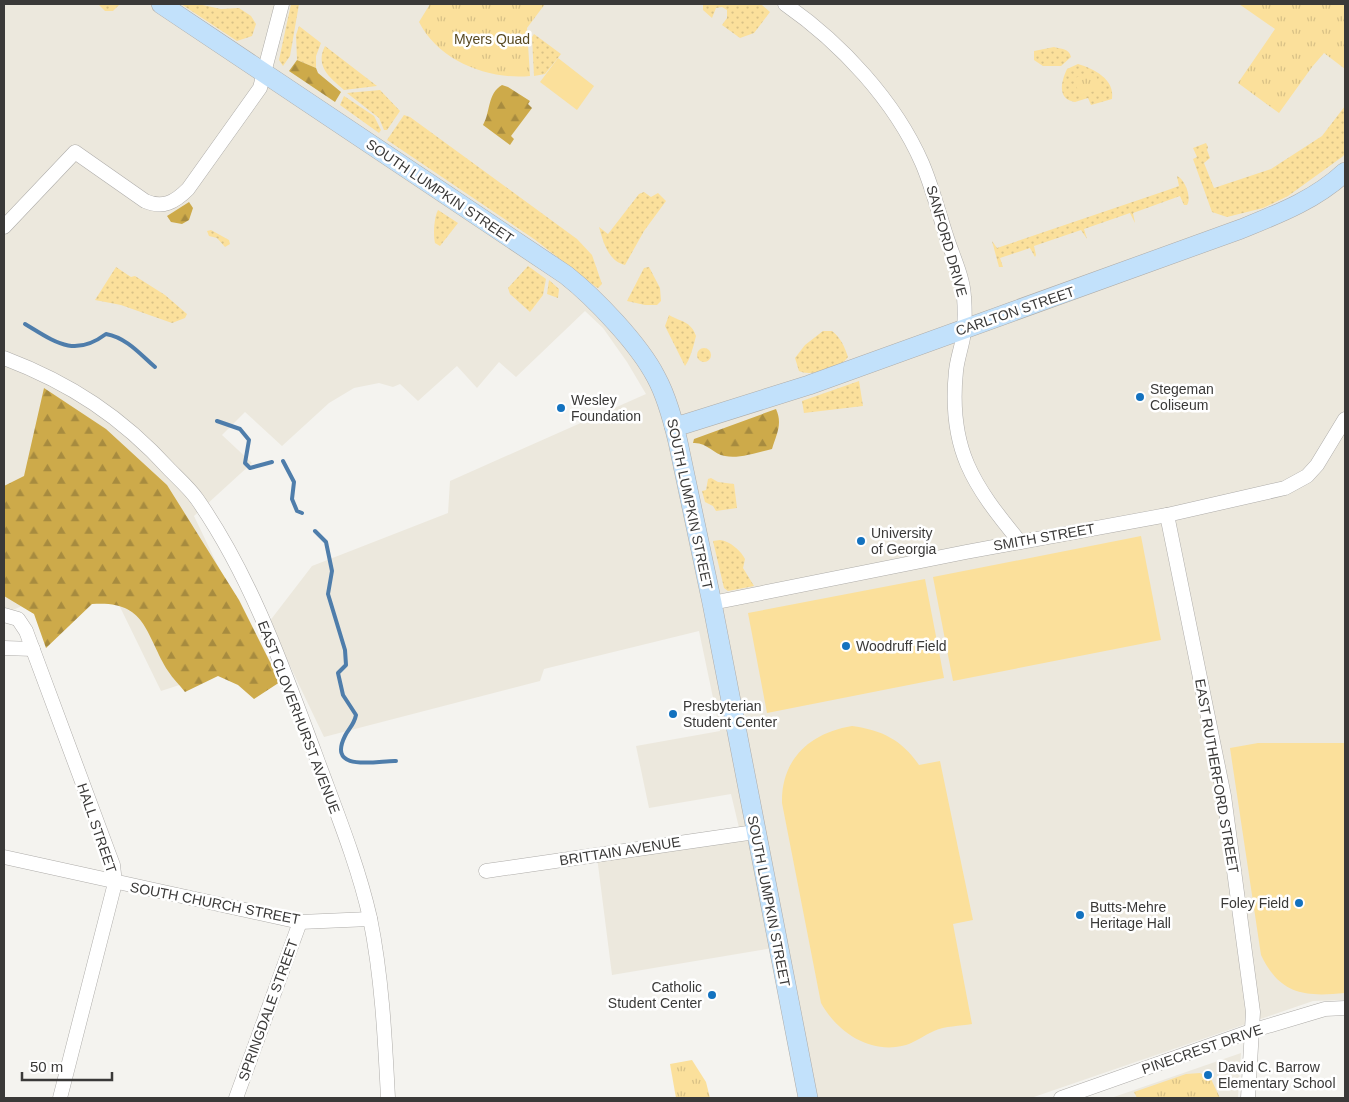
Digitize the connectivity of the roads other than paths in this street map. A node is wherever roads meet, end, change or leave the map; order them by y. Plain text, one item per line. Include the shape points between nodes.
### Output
1 (161, 4) edge
2 (282, 4) edge
3 (786, 4) edge
4 (265, 74) junction
5 (1345, 176) edge
6 (4, 227) edge
7 (964, 327) junction
8 (4, 358) edge
9 (1345, 419) edge
10 (674, 426) junction
11 (1167, 515) junction
12 (1020, 542) junction
13 (712, 603) junction
14 (4, 615) edge
15 (4, 648) edge
16 (33, 649) junction
17 (755, 832) junction
18 (4, 857) edge
19 (486, 872) dead end
20 (115, 883) junction
21 (370, 919) junction
22 (300, 922) junction
23 (1345, 1008) edge
24 (1251, 1031) junction
25 (60, 1098) edge
26 (236, 1098) edge
27 (388, 1098) edge
28 (808, 1098) edge
29 (1061, 1098) edge
30 (1248, 1098) edge

1 - 4 main road, SOUTH LUMPKIN STREET
2 - 4 street
3 - 7 street, SANFORD DRIVE via 852,63 907,134 930,182 962,284
4 - 6 street via 260,88 232,130 187,190 174,201 164,206 145,201 74,152
4 - 10 main road, SOUTH LUMPKIN STREET via 542,258 588,293 656,376
5 - 7 main road, CARLTON STREET via 1296,206 1246,227
7 - 10 main road, CARLTON STREET via 802,388
7 - 12 street, SANFORD DRIVE via 954,396 960,446 979,491
8 - 21 street, EAST CLOVERHURST AVENUE via 30,368 103,408 144,441 196,498 236,564 283,667 350,848
9 - 11 street, SMITH STREET via 1317,465 1297,482 1284,488
10 - 13 main road, SOUTH LUMPKIN STREET
11 - 12 street, SMITH STREET
11 - 24 street, EAST RUTHERFORD STREET via 1224,796 1253,1012
12 - 13 street, SMITH STREET
13 - 17 main road, SOUTH LUMPKIN STREET
14 - 16 street, HALL STREET via 18,619
15 - 16 street
16 - 20 street, HALL STREET via 113,865
17 - 19 street, BRITTAIN AVENUE
17 - 28 main road, SOUTH LUMPKIN STREET
18 - 20 street, SOUTH CHURCH STREET
20 - 22 street, SOUTH CHURCH STREET
20 - 25 street, HALL STREET
21 - 22 street, SOUTH CHURCH STREET
21 - 27 street, EAST CLOVERHURST AVENUE
22 - 26 street, SPRINGDALE STREET
23 - 24 street, PINECREST DRIVE via 1325,1009
24 - 29 street, PINECREST DRIVE
24 - 30 street, EAST RUTHERFORD STREET

